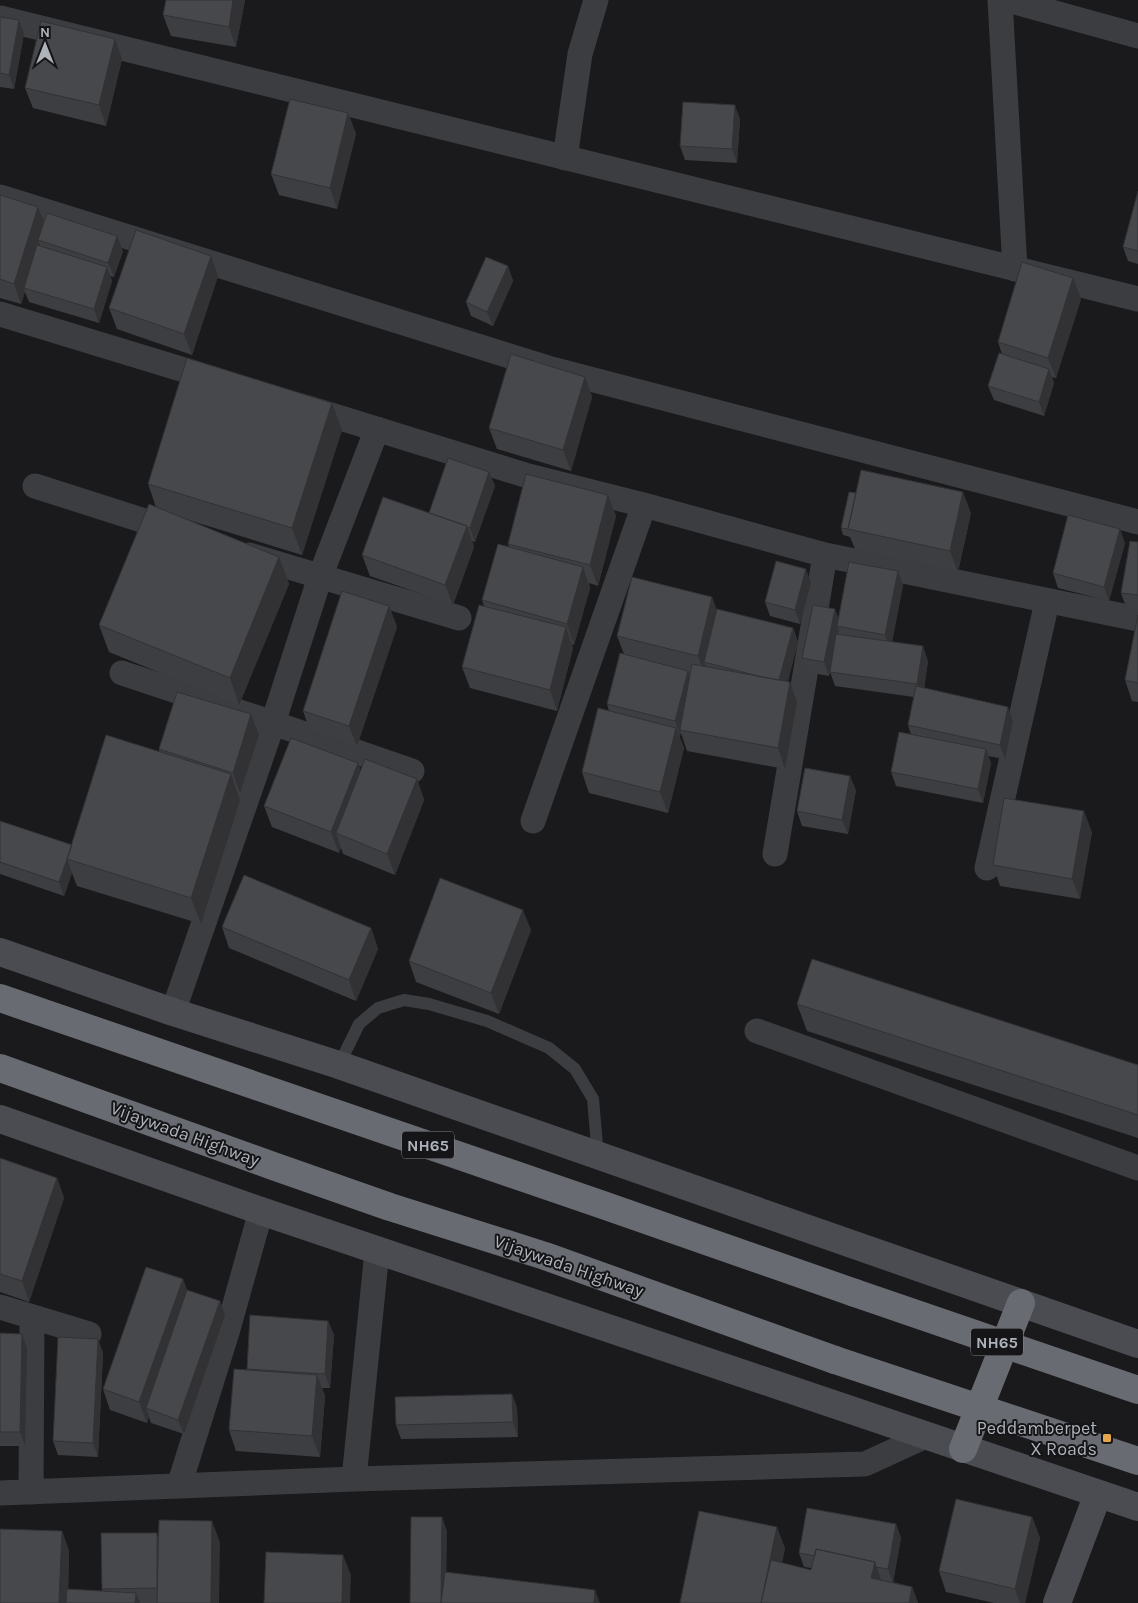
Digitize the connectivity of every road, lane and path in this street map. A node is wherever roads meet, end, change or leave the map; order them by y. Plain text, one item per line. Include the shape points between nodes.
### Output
1 (596, 0) edge
2 (1000, 0) edge
3 (1008, 0) edge
4 (0, 18) edge
5 (1138, 36) edge
6 (564, 158) junction
7 (0, 197) edge
8 (1015, 269) junction
9 (1138, 299) edge
10 (0, 314) edge
11 (236, 386) edge
12 (283, 400) edge
13 (377, 430) junction
14 (35, 486) dead end
15 (644, 506) junction
16 (1138, 522) edge
17 (197, 538) edge
18 (225, 547) edge
19 (825, 555) junction
20 (320, 577) junction
21 (1047, 602) junction
22 (459, 618) dead end
23 (1138, 619) edge
24 (122, 673) dead end
25 (273, 723) junction
26 (412, 771) dead end
27 (533, 821) dead end
28 (775, 854) dead end
29 (987, 868) dead end
30 (0, 952) edge
31 (0, 998) edge
32 (173, 1012) junction
33 (757, 1031) dead end
34 (339, 1065) junction
35 (0, 1068) edge
36 (0, 1119) edge
37 (598, 1157) junction
38 (1138, 1168) edge
39 (261, 1211) junction
40 (377, 1250) junction
41 (1021, 1303) junction
42 (0, 1307) edge
43 (32, 1317) junction
44 (89, 1334) dead end
45 (1138, 1344) edge
46 (1138, 1390) edge
47 (926, 1436) junction
48 (963, 1448) junction
49 (1138, 1461) edge
50 (354, 1479) junction
51 (179, 1486) junction
52 (31, 1492) junction
53 (0, 1493) edge
54 (1098, 1494) junction
55 (1138, 1508) edge
56 (1057, 1603) edge

1 - 6 street via 580,54
2 - 8 street
3 - 5 street
4 - 6 street
6 - 8 street
7 - 16 street via 548,368
8 - 9 street
10 - 11 street
12 - 13 street
13 - 15 street via 525,476
13 - 20 street
14 - 17 street
15 - 19 street
15 - 27 street
18 - 20 street
19 - 21 street
19 - 28 street
20 - 22 street
20 - 25 street
21 - 23 street
21 - 29 street
24 - 25 street
25 - 26 street
25 - 32 street
30 - 32 street
31 - 46 highway, NH65, bridge
32 - 34 street
33 - 38 street
34 - 37 street
34 - 37 lane via 359,1024 378,1008 404,1000 429,1004 487,1022 549,1048 575,1069 593,1099
35 - 49 highway, Vijaywada Highway, bridge via 381,1204 545,1256 835,1360
36 - 39 street
37 - 41 street
39 - 40 street
39 - 51 street
40 - 47 street
40 - 50 street
41 - 45 street
41 - 48 highway
42 - 43 street
43 - 44 street
43 - 52 street
47 - 48 street
47 - 50 street via 866,1464
48 - 54 street
50 - 51 street
51 - 52 street
52 - 53 street
54 - 55 street
54 - 56 street

